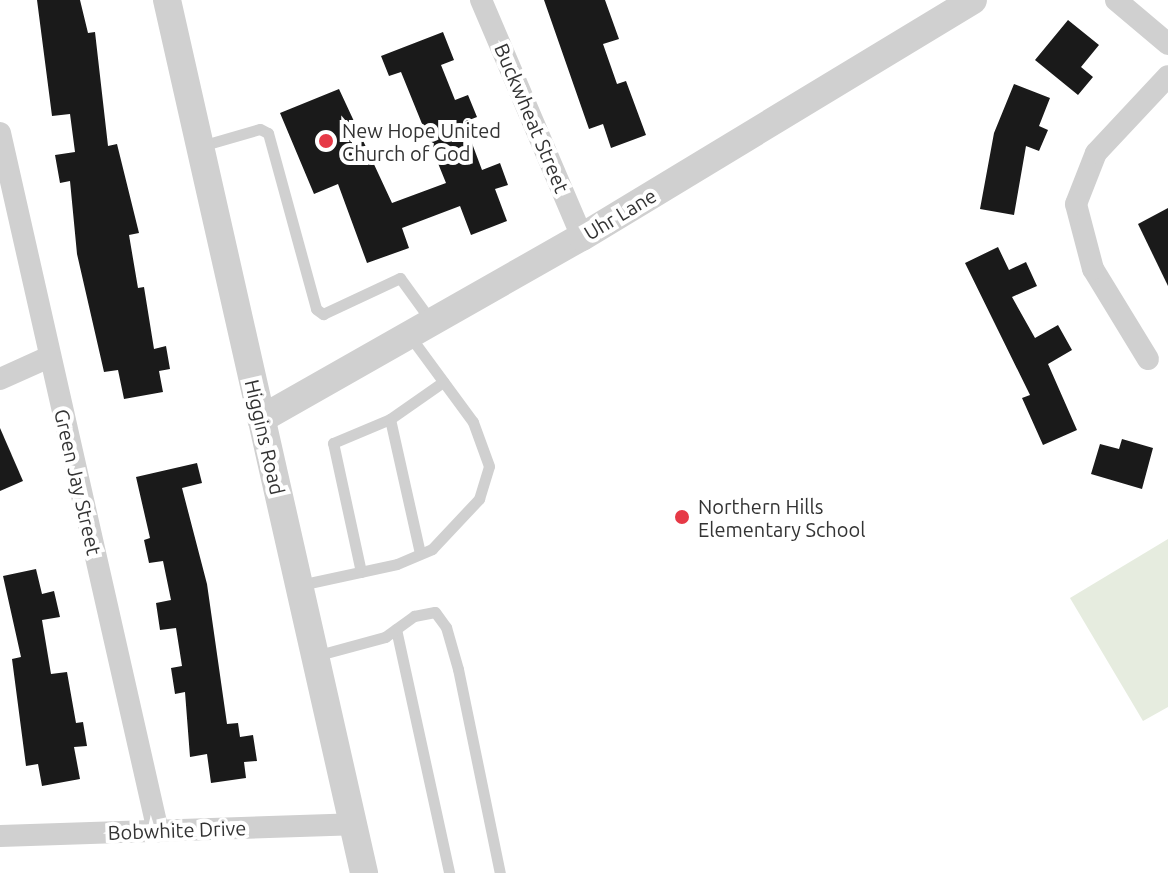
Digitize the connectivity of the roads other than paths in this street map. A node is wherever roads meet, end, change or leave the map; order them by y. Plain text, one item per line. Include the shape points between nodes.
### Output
1 (167, 0) edge
2 (481, 0) edge
3 (973, 0) edge
4 (1116, 0) edge
5 (1168, 44) edge
6 (1168, 76) edge
7 (0, 133) edge
8 (200, 146) junction
9 (582, 237) junction
10 (420, 329) junction
11 (49, 357) junction
12 (1148, 359) dead end
13 (0, 379) edge
14 (443, 382) junction
15 (261, 419) junction
16 (390, 419) junction
17 (420, 553) junction
18 (361, 572) junction
19 (299, 585) junction
20 (396, 629) junction
21 (315, 656) junction
22 (353, 824) junction
23 (158, 831) junction
24 (0, 836) edge
25 (364, 873) edge
26 (449, 873) edge
27 (500, 873) edge

1 - 8 street, Higgins Road
2 - 9 street, Buckwheat Street
3 - 9 street, Uhr Lane
4 - 5 street
6 - 12 street via 1096,153 1076,204 1093,269
7 - 11 street, Green Jay Street
8 - 10 lane via 260,129 268,133 316,309 323,314 406,279
8 - 15 street, Higgins Road
9 - 10 street, Uhr Lane
10 - 14 lane
10 - 15 street, Uhr Lane
11 - 13 street
11 - 23 street, Green Jay Street
14 - 16 lane
14 - 17 lane via 473,422 489,466 479,499 432,549
15 - 19 street, Higgins Road
16 - 17 lane
16 - 18 lane via 333,443
17 - 18 lane
18 - 19 lane
19 - 21 street, Higgins Road
20 - 21 lane
20 - 26 lane
20 - 27 lane via 414,616 435,612 446,627
21 - 22 street, Higgins Road
22 - 23 street, Bobwhite Drive
22 - 25 street, Higgins Road
23 - 24 street, Bobwhite Drive

